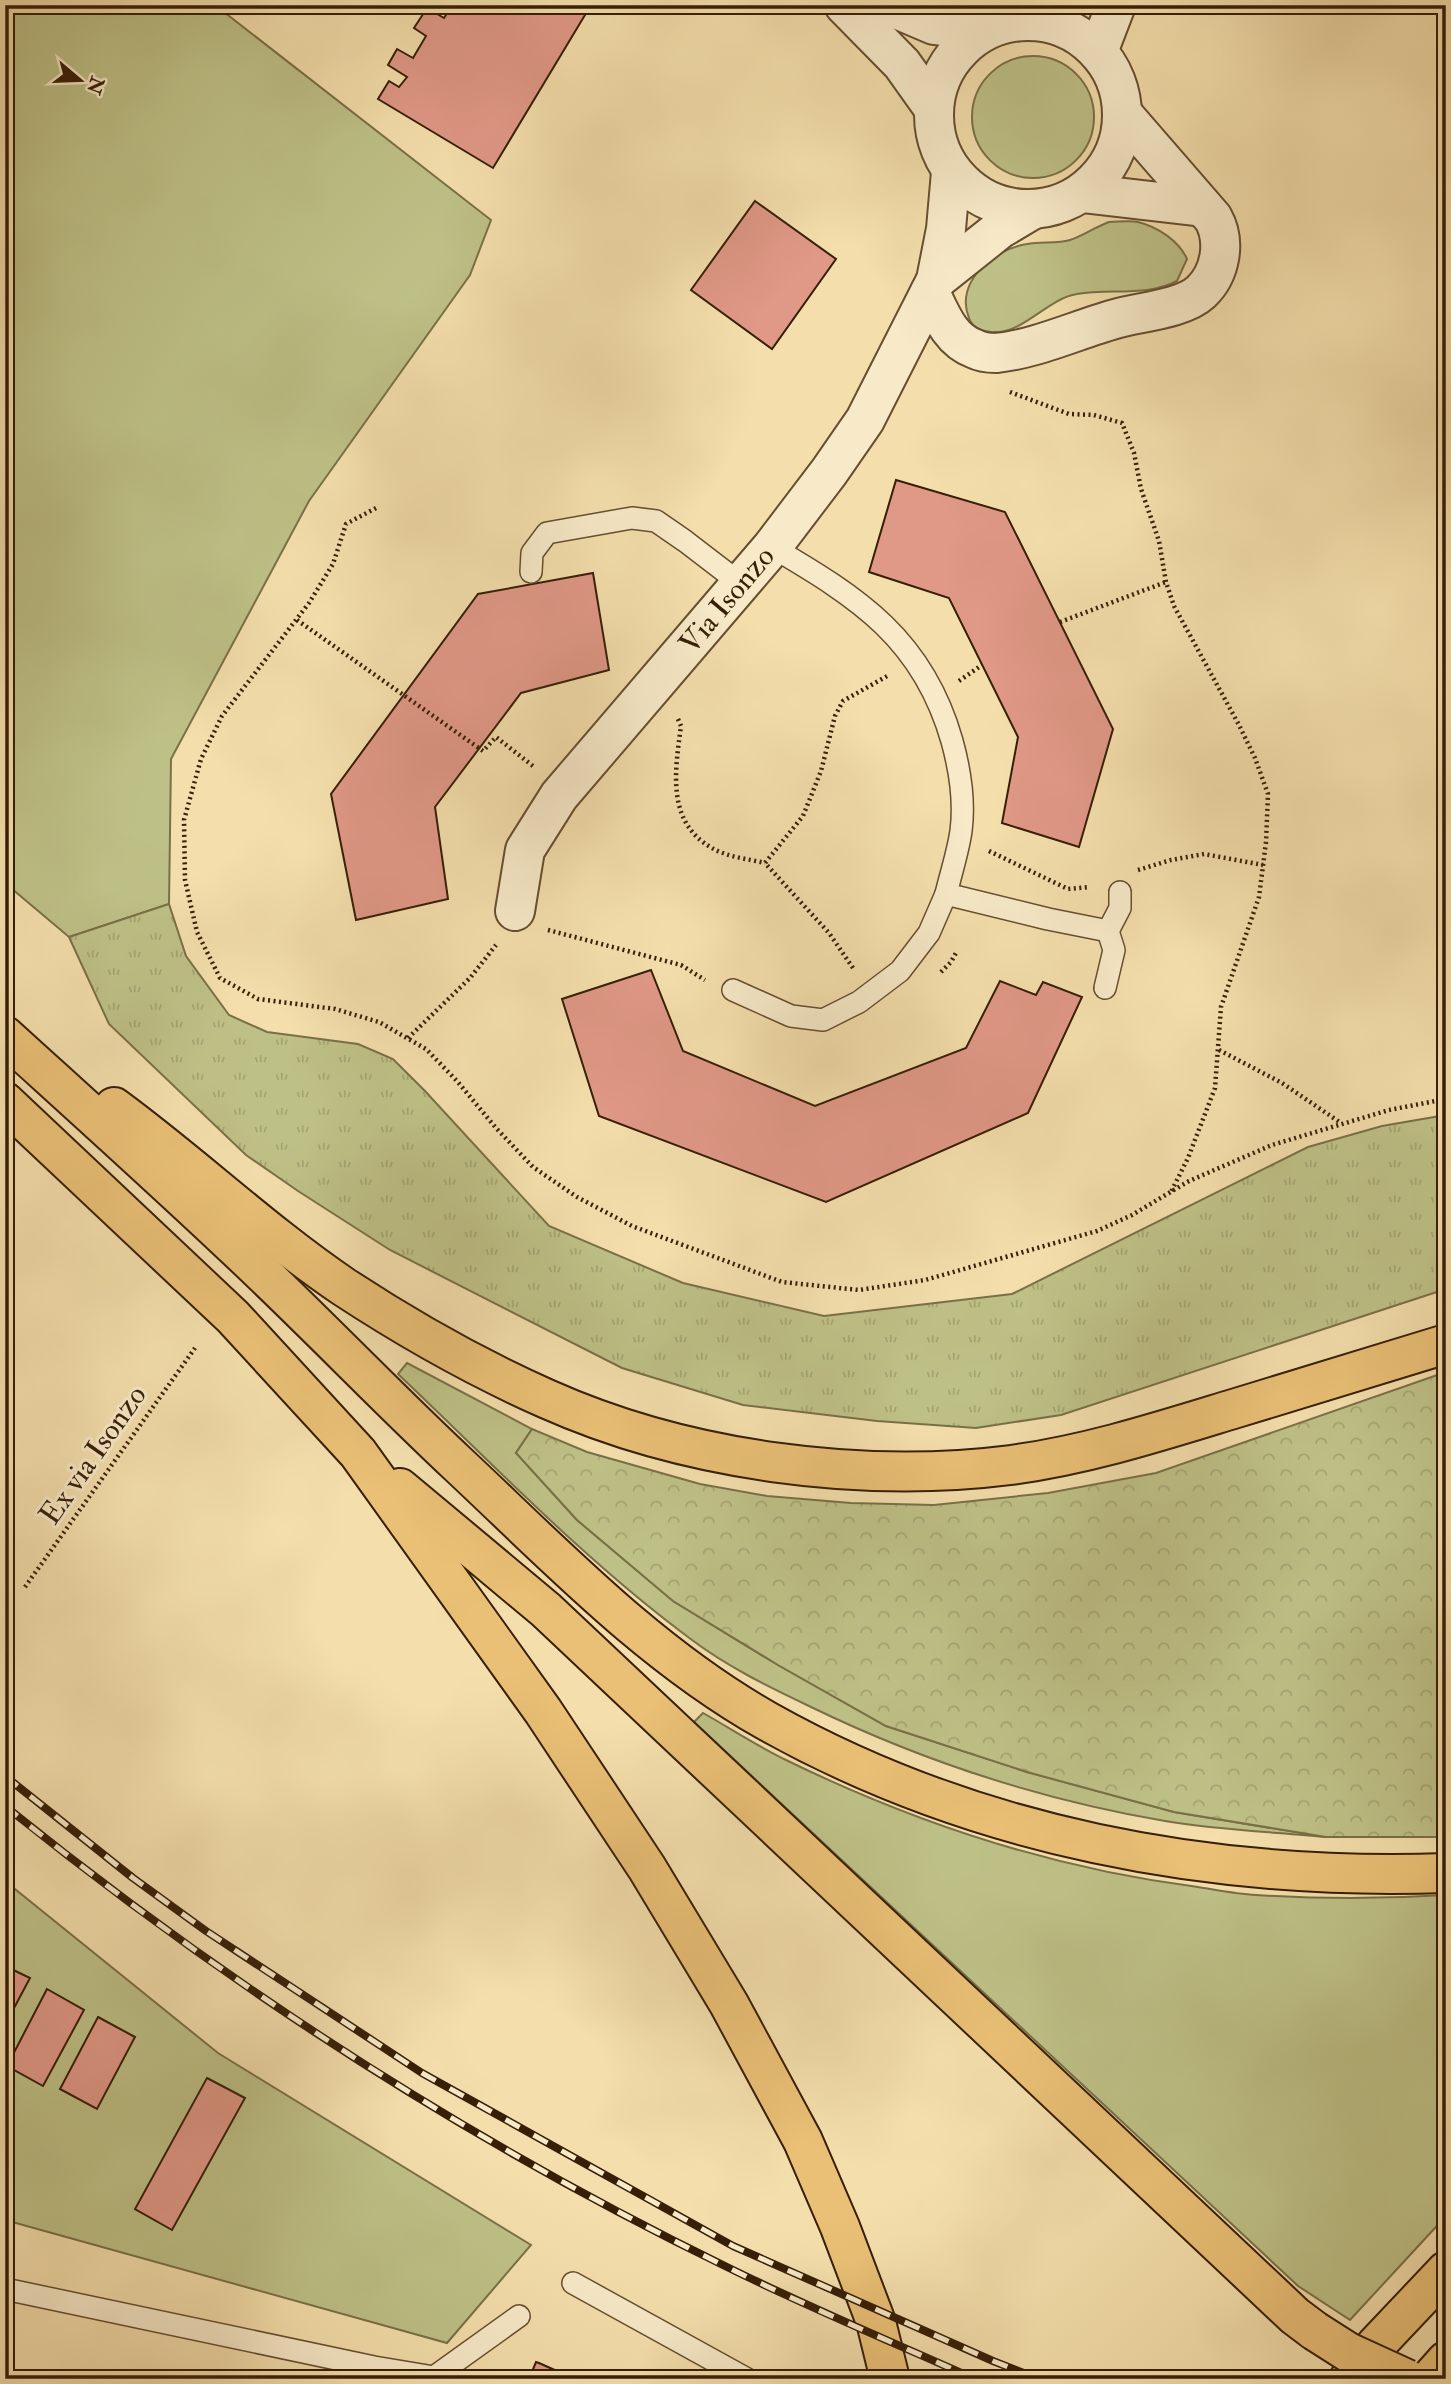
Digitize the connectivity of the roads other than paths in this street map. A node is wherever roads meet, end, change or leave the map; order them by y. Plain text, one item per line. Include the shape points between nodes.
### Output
1 (844, 5) edge
2 (887, 5) edge
3 (1116, 5) edge
4 (1014, 19) edge
5 (1098, 52) junction
6 (934, 109) junction
7 (1122, 113) junction
8 (951, 172) junction
9 (1082, 192) junction
10 (1032, 210) junction
11 (1208, 213) junction
12 (933, 286) junction
13 (772, 547) junction
14 (531, 572) dead end
15 (741, 584) junction
16 (1124, 883) road end
17 (946, 894) junction
18 (526, 919) road end
19 (1108, 930) junction
20 (1105, 988) dead end
21 (733, 990) dead end
22 (5, 1027) edge
23 (5, 1036) edge
24 (5, 1102) edge
25 (1446, 1343) edge
26 (358, 1453) junction
27 (1446, 1873) edge
28 (1446, 2271) edge
29 (573, 2283) dead end
30 (5, 2289) edge
31 (519, 2316) dead end
32 (1446, 2361) edge
33 (747, 2379) edge
34 (890, 2379) edge
35 (1349, 2379) edge
36 (1407, 2379) edge
37 (1430, 2379) edge

1 - 6 street via 902,64
2 - 4 street via 934,25
3 - 5 street
4 - 5 street via 1064,27
4 - 6 street via 971,39 948,64
5 - 7 street via 1111,69
6 - 8 street via 933,125
7 - 9 street via 1112,158
7 - 11 street
8 - 10 street via 985,200
8 - 12 street via 946,229
9 - 10 street
9 - 11 street
10 - 12 street via 1000,229
11 - 12 street via 1219,229 1221,243 1212,278 1201,292 1187,301 1040,343 993,353 977,351 954,337
12 - 13 street, Via Isonzo via 865,420
13 - 15 street, Via Isonzo
13 - 17 lane via 835,584 885,624 922,671 944,716 961,776 961,830
14 - 15 lane via 532,553 547,533 632,519 656,521
15 - 18 street, Via Isonzo via 559,796 525,850
16 - 19 lane
17 - 19 lane
17 - 21 lane via 929,933 900,971 859,1002 823,1020 791,1016
19 - 20 lane via 1114,950
22 - 25 highway via 164,1144 277,1240 392,1317 465,1360 550,1401 707,1450 857,1471 1010,1465 1153,1434
23 - 27 highway via 237,1249 645,1638 696,1677 767,1721 926,1794 1103,1847 1269,1869
24 - 26 highway via 233,1317
26 - 34 highway via 543,1711 647,1868 729,2004 803,2141 840,2227 876,2322
26 - 36 highway, bridge via 546,1610 1285,2306 1348,2353
28 - 35 highway
29 - 33 lane
30 - 31 lane via 434,2377
32 - 37 highway

